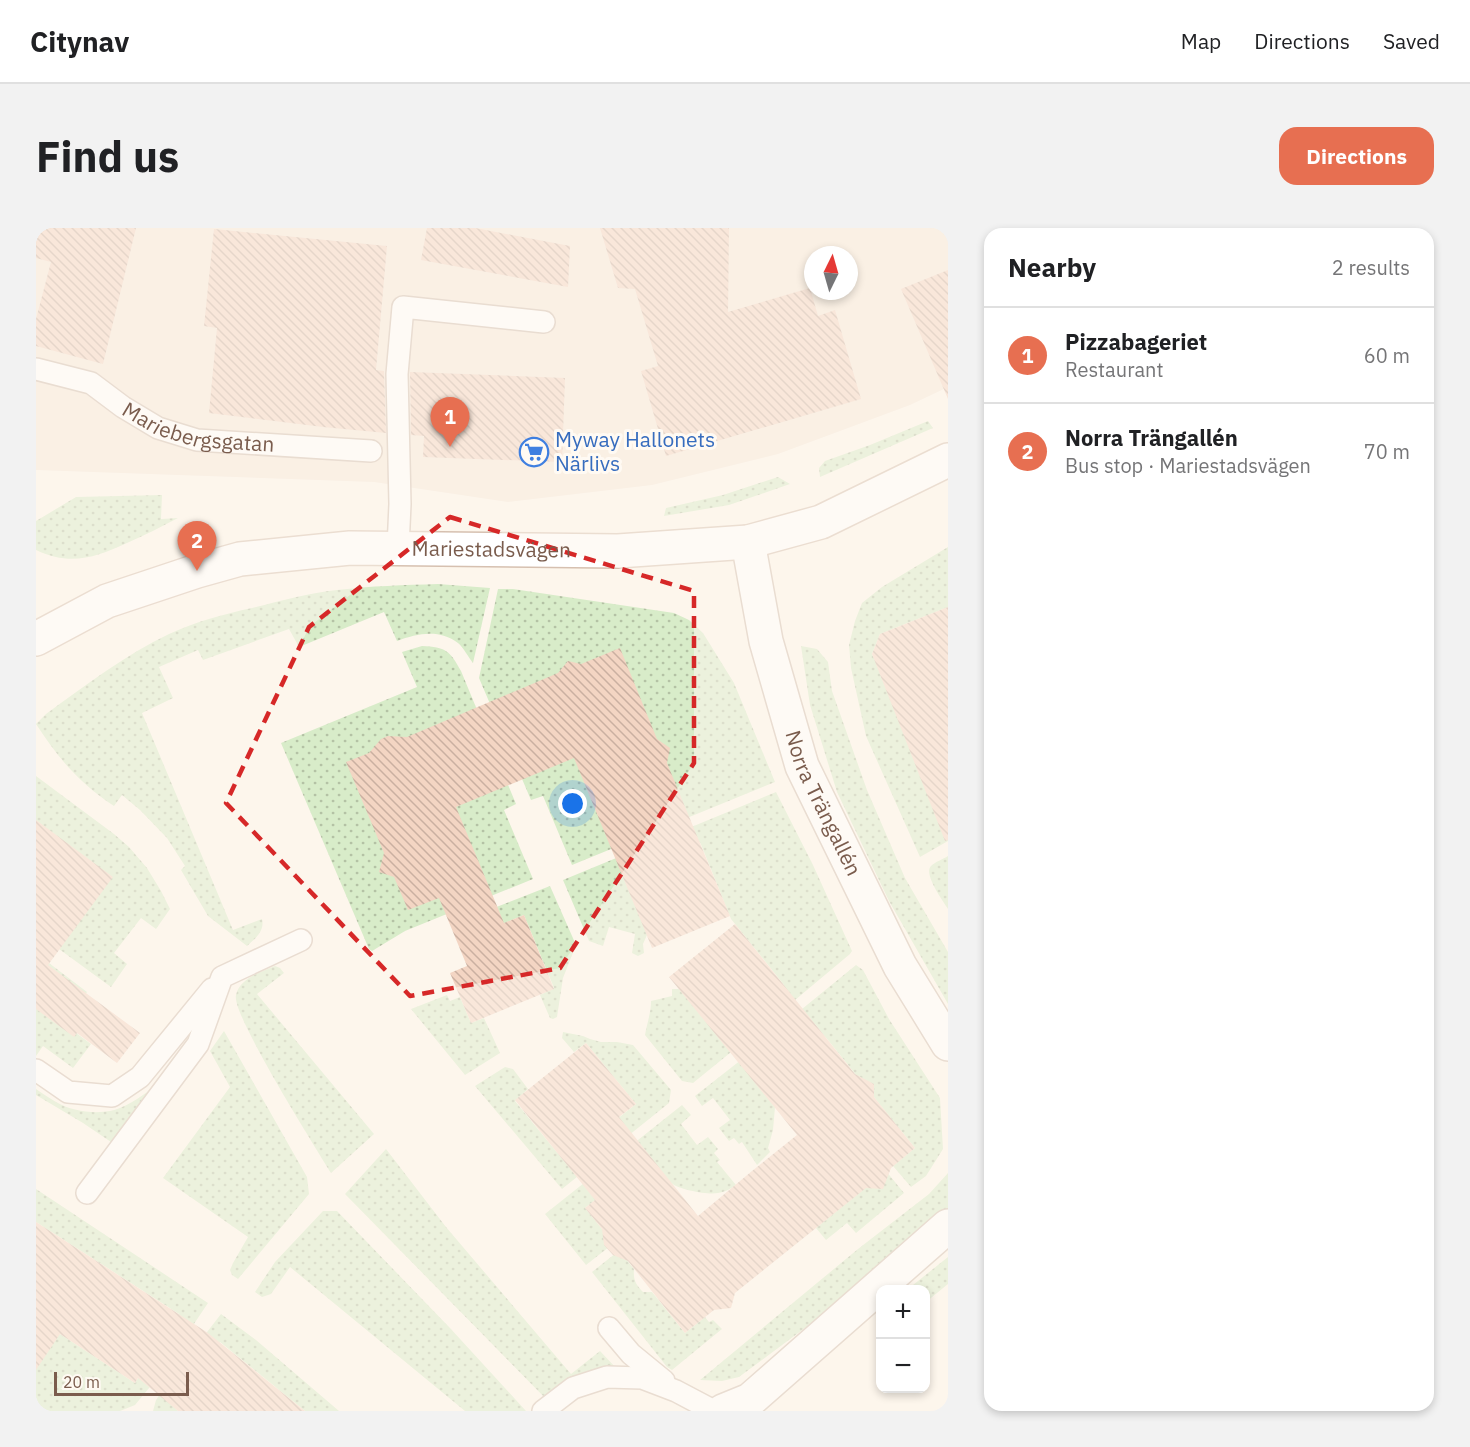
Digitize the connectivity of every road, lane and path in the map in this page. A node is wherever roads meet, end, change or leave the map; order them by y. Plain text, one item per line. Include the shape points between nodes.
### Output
1 (544, 322) dead end
2 (36, 369) edge
3 (371, 451) dead end
4 (948, 460) edge
5 (748, 542) junction
6 (398, 548) junction
7 (36, 639) edge
8 (301, 940) dead end
9 (222, 977) junction
10 (948, 1044) edge
11 (36, 1070) edge
12 (87, 1193) dead end
13 (948, 1226) edge
14 (609, 1328) dead end
15 (676, 1391) junction
16 (543, 1411) edge
17 (714, 1411) edge
18 (723, 1411) edge

1 - 6 lane via 403,307 397,374
2 - 3 lane, Mariebergsgatan via 91,383 158,428 197,440
4 - 5 street, Mariestadsvägen via 820,522
5 - 6 street, Mariestadsvägen via 618,551
5 - 10 street, Norra Trängallén via 766,641 802,766 900,966
6 - 7 street, Mariestadsvägen via 350,548 240,559 106,601
8 - 9 lane
9 - 11 lane via 140,1077 112,1096 68,1092
9 - 12 lane via 198,1044
13 - 18 street via 750,1400
14 - 15 lane via 631,1354
15 - 16 lane via 642,1378 607,1377 573,1388
15 - 17 lane

